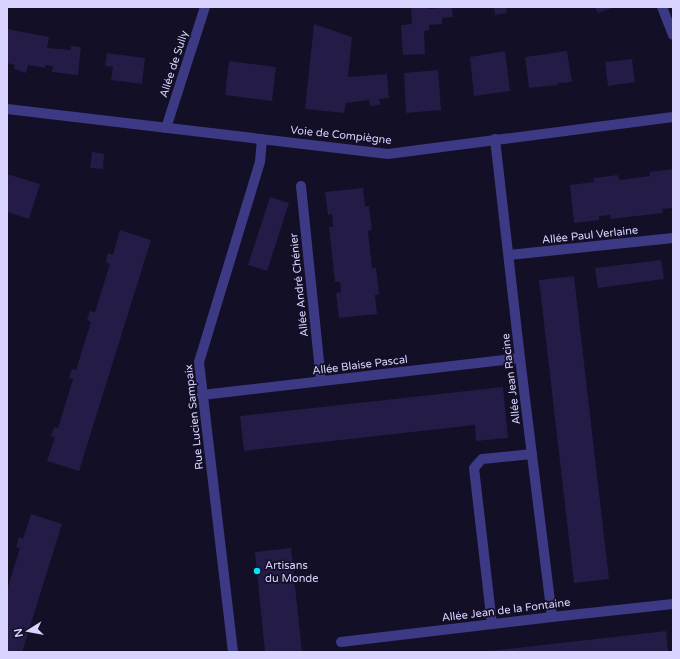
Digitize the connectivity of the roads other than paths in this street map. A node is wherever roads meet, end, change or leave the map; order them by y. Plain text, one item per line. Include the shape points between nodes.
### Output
1 (205, 7) edge
2 (662, 7) edge
3 (673, 35) edge
4 (7, 109) edge
5 (673, 117) edge
6 (166, 128) junction
7 (262, 139) junction
8 (495, 139) junction
9 (301, 186) dead end
10 (673, 238) edge
11 (509, 255) junction
12 (520, 358) junction
13 (321, 381) junction
14 (202, 395) junction
15 (532, 454) junction
16 (673, 604) edge
17 (552, 617) junction
18 (492, 624) junction
19 (341, 642) dead end
20 (233, 652) edge

1 - 6 street, Allée de Sully
2 - 3 street
4 - 6 street, Voie de Compiègne
5 - 8 street, Voie de Compiègne
6 - 7 street, Voie de Compiègne
7 - 8 street, Voie de Compiègne via 388,154
7 - 14 street, Rue Lucien Sampaix via 260,162 199,362
8 - 11 street, Allée Jean Racine
9 - 13 street, Allée André Chénier
10 - 11 street, Allée Paul Verlaine
11 - 12 street, Allée Jean Racine
12 - 13 street, Allée Blaise Pascal
12 - 15 street, Allée Jean Racine
13 - 14 street, Allée Blaise Pascal
14 - 20 street, Rue Lucien Sampaix
15 - 17 street, Allée Jean Racine
15 - 18 street via 482,459 474,468
16 - 17 street, Allée Jean de la Fontaine
17 - 18 street, Allée Jean de la Fontaine
18 - 19 street, Allée Jean de la Fontaine

